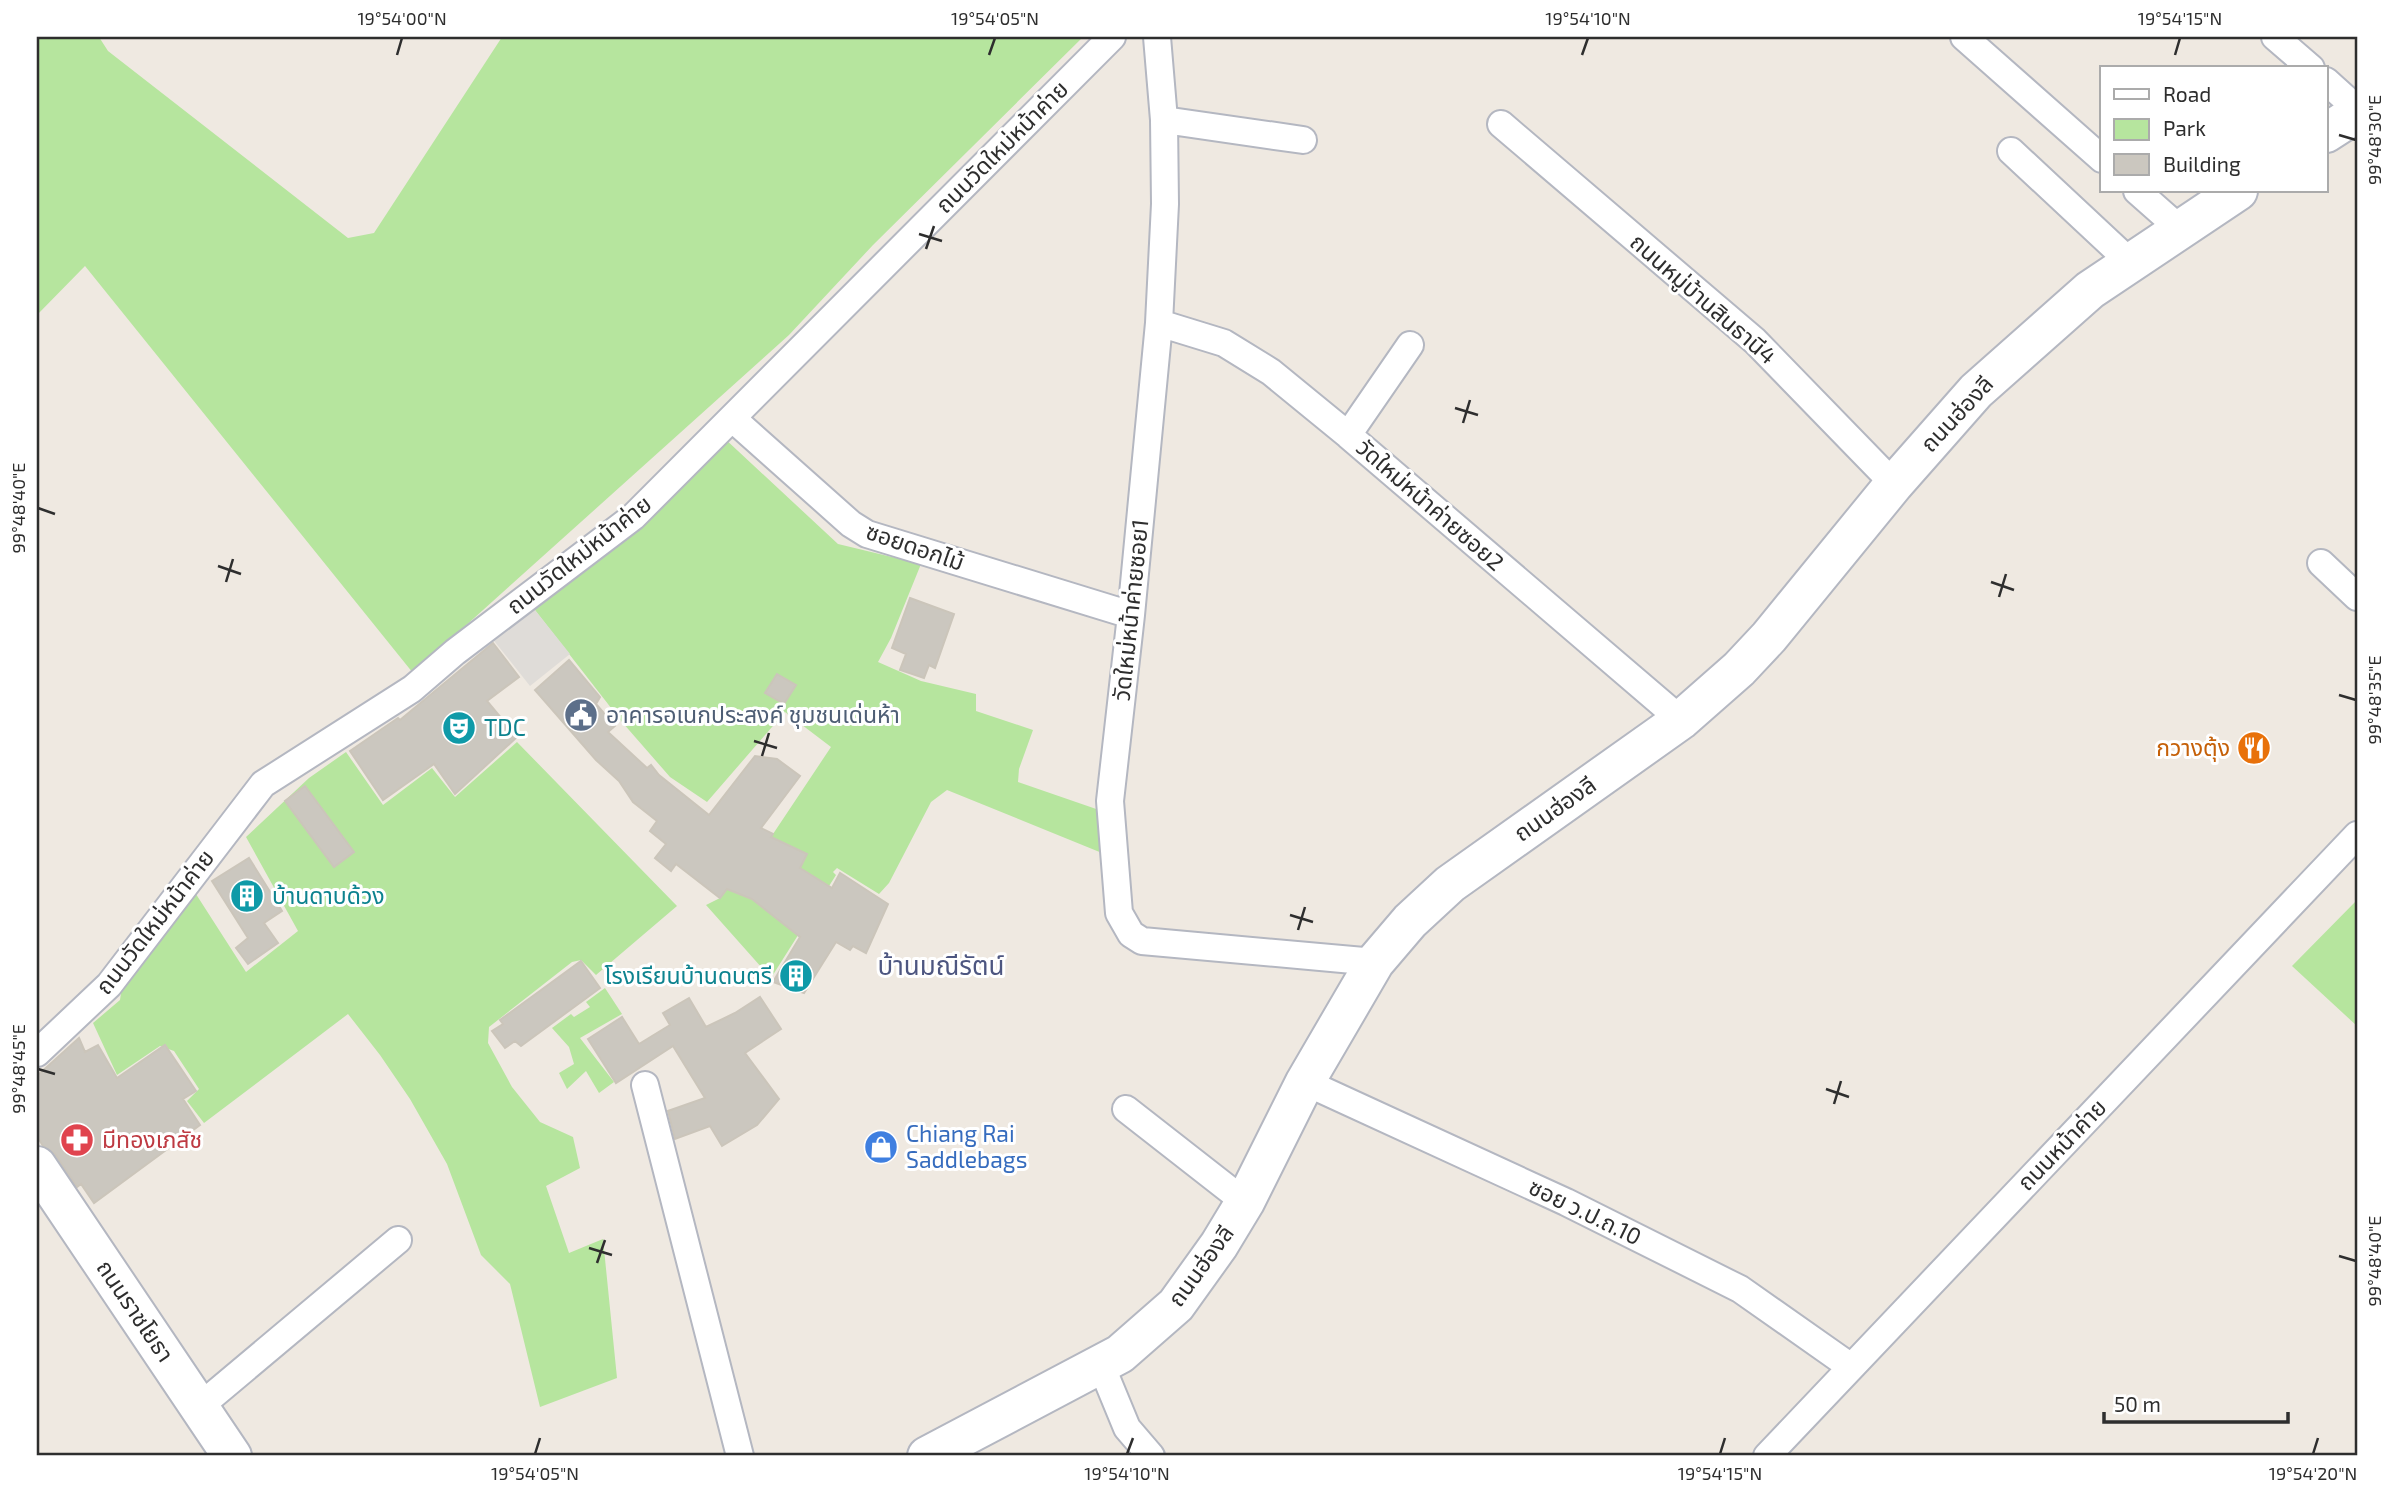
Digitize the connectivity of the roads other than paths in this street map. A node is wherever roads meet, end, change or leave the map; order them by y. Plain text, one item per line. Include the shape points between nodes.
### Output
1 (1112, 37) edge
2 (1157, 37) edge
3 (1964, 37) edge
4 (2275, 37) edge
5 (2309, 66) edge
6 (2328, 83) edge
7 (2357, 111) edge
8 (1164, 120) junction
9 (1501, 124) dead end
10 (2328, 132) edge
11 (1303, 139) dead end
12 (2011, 151) dead end
13 (2100, 157) edge
14 (2138, 192) edge
15 (2236, 192) edge
16 (2180, 229) junction
17 (2130, 262) junction
18 (1159, 323) junction
19 (1410, 345) dead end
20 (733, 419) junction
21 (1348, 435) junction
22 (1894, 484) junction
23 (2321, 563) dead end
24 (2357, 597) edge
25 (1131, 615) junction
26 (1681, 720) junction
27 (2357, 835) edge
28 (1375, 962) junction
29 (37, 1053) edge
30 (1305, 1082) junction
31 (645, 1085) dead end
32 (1126, 1109) dead end
33 (37, 1166) edge
34 (1245, 1202) junction
35 (398, 1240) dead end
36 (1101, 1365) junction
37 (1851, 1367) junction
38 (199, 1407) junction
39 (232, 1456) edge
40 (740, 1456) edge
41 (927, 1456) edge
42 (1151, 1456) edge
43 (1767, 1456) edge

1 - 20 street, ถนนวัดใหม่หน้าค่าย
2 - 8 street, วัดใหม่หน้าค่ายซอย1
3 - 13 street
4 - 5 street
6 - 7 street
7 - 10 street
8 - 11 street
8 - 18 street, วัดใหม่หน้าค่ายซอย1 via 1166,204
9 - 22 street, ถนนหมู่บ้านสินธานี4 via 1755,341
12 - 17 street
14 - 16 street
15 - 16 street, ถนนฮ่องลี
16 - 17 street, ถนนฮ่องลี
17 - 22 street, ถนนฮ่องลี via 2090,290 1976,391
18 - 21 street, วัดใหม่หน้าค่ายซอย2 via 1224,343 1270,372
18 - 25 street, วัดใหม่หน้าค่ายซอย1
19 - 21 street
20 - 25 street, ซอยดอกไม้ via 867,534
20 - 29 street, ถนนวัดใหม่หน้าค่าย via 633,516 412,689 263,784 109,985
21 - 26 street, วัดใหม่หน้าค่ายซอย2
22 - 26 street, ถนนฮ่องลี via 1769,637
23 - 24 street
25 - 28 street, วัดใหม่หน้าค่ายซอย1 via 1110,801 1119,914 1131,934 1142,942
26 - 28 street, ถนนฮ่องลี via 1450,884
27 - 37 street, ถนนหน้าค่าย
28 - 30 street, ถนนฮ่องลี
30 - 34 street, ถนนฮ่องลี
30 - 37 street, ซอย ว.ป.ถ.10 via 1566,1202 1740,1289
31 - 40 street
32 - 34 street
33 - 38 street, ถนนราชโยธา
34 - 36 street, ถนนฮ่องลี via 1175,1305 1121,1354
35 - 38 street
36 - 41 street, ถนนฮ่องลี
36 - 42 street via 1127,1428
37 - 43 street, ถนนหน้าค่าย
38 - 39 street, ถนนราชโยธา

